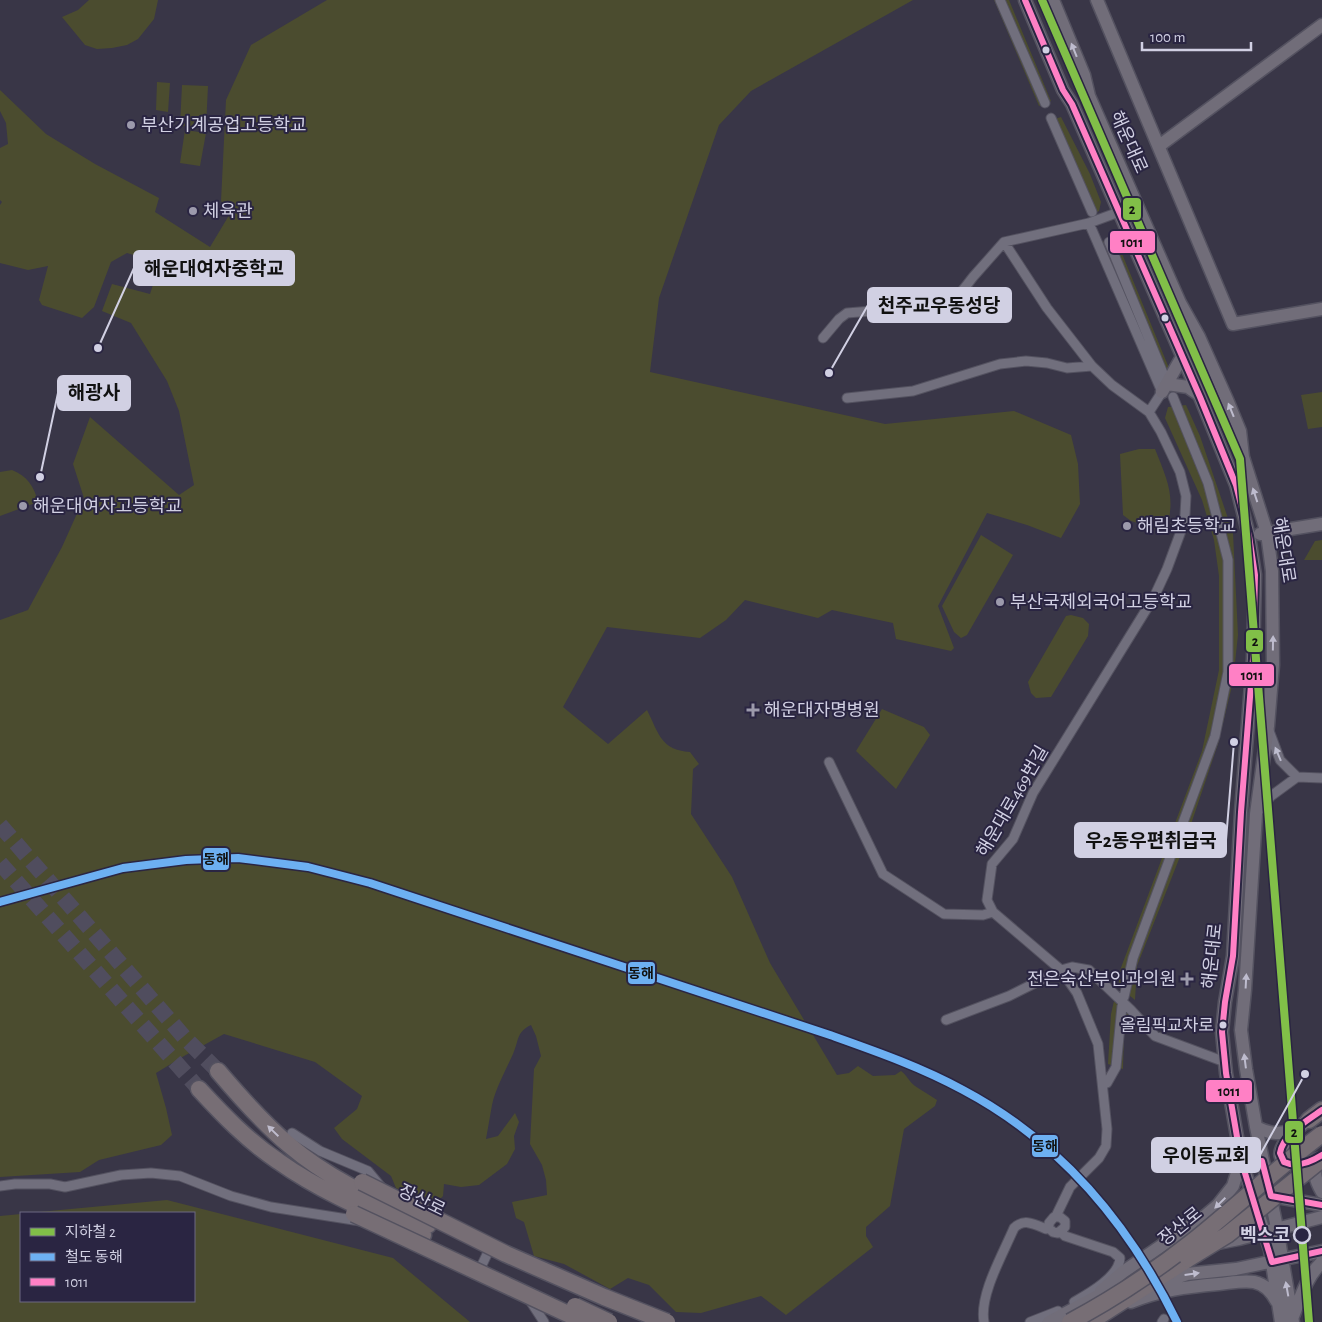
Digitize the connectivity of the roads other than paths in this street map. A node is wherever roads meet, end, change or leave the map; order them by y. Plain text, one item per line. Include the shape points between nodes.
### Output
1 (1000, 0) edge
2 (1024, 0) edge
3 (1053, 0) edge
4 (1097, 0) edge
5 (1322, 25) edge
6 (1044, 102) dead end
7 (1051, 118) dead end
8 (1159, 146) junction
9 (1138, 205) junction
10 (1092, 212) dead end
11 (1119, 212) junction
12 (1089, 223) junction
13 (1004, 242) junction
14 (1109, 242) dead end
15 (1322, 309) edge
16 (823, 338) dead end
17 (1182, 357) junction
18 (1092, 366) junction
19 (1167, 388) junction
20 (1198, 394) junction
21 (846, 398) dead end
22 (1148, 412) junction
23 (1322, 524) edge
24 (1267, 534) junction
25 (1249, 536) junction
26 (1268, 726) junction
27 (829, 762) dead end
28 (1297, 777) junction
29 (1322, 778) edge
30 (1256, 814) junction
31 (993, 912) junction
32 (1061, 970) junction
33 (946, 1020) dead end
34 (1225, 1062) junction
35 (218, 1071) tunnel mouth
36 (1107, 1083) dead end
37 (199, 1089) tunnel mouth
38 (1322, 1105) edge
39 (1318, 1117) edge
40 (1256, 1127) junction
41 (292, 1134) dead end
42 (1322, 1134) edge
43 (1321, 1155) edge
44 (276, 1160) junction
45 (1241, 1160) junction
46 (1281, 1166) junction
47 (325, 1172) junction
48 (0, 1186) edge
49 (1322, 1192) edge
50 (1270, 1196) junction
51 (1322, 1205) edge
52 (1061, 1218) junction
53 (1322, 1218) edge
54 (1049, 1228) junction
55 (1277, 1228) junction
56 (1061, 1232) junction
57 (1258, 1233) junction
58 (488, 1250) junction
59 (1154, 1251) junction
60 (1322, 1251) edge
61 (1277, 1260) junction
62 (1322, 1262) edge
63 (481, 1266) junction
64 (1131, 1302) junction
65 (1082, 1304) junction
66 (1279, 1306) junction
67 (1289, 1321) edge
68 (544, 1322) edge
69 (568, 1322) edge
70 (585, 1322) edge
71 (595, 1322) edge
72 (609, 1322) edge
73 (638, 1322) edge
74 (654, 1322) edge
75 (667, 1322) edge
76 (984, 1322) edge
77 (1030, 1322) edge
78 (1049, 1322) edge
79 (1070, 1322) edge
80 (1090, 1322) edge
81 (1105, 1322) edge

1 - 6 street
2 - 11 main road, 해운대로
9 -> 3 main road, 해운대로 via 1089,96 1084,75
4 - 8 main road
5 - 8 main road
7 - 10 street
8 - 15 main road via 1233,324
9 - 11 street
24 -> 9 main road, 해운대로 via 1243,457 1240,431
11 - 12 street
11 - 17 main road, 해운대로
12 - 13 street
12 - 19 street
13 - 16 street via 959,295 888,317 872,311 847,313
13 - 18 street, 해운대로469번길 via 1047,308
14 - 19 street
17 - 19 main road
17 - 20 main road, 해운대로
18 - 21 street via 1067,368 1026,361 1000,364 913,391
18 - 22 street, 해운대로469번길
19 - 20 main road via 1188,387
19 - 22 street
19 - 36 street via 1208,483 1228,560 1228,672 1215,736 1133,958 1123,1001 1116,1067
20 - 25 main road, 해운대로 via 1236,485
22 - 31 street, 해운대로469번길 via 1180,472 1186,496 1181,531 1154,597 1033,793 1013,839 992,864 987,900
23 - 24 main road
24 - 25 main road
26 -> 24 main road, 해운대로 via 1273,605
25 - 34 main road, 해운대로 via 1255,575 1253,659 1233,956 1222,1032
28 -> 26 street via 1280,760
26 - 30 main road, 해운대로
27 - 31 street via 883,874 944,914 983,915
28 - 29 street
28 - 30 street via 1271,796
40 -> 30 main road, 해운대로 via 1241,1030
31 - 32 street
32 - 33 street via 1009,996
32 - 34 street via 1089,970 1155,1036
32 - 52 street via 1077,993 1098,1044 1107,1128 1104,1151 1070,1187
34 - 45 main road, 해운대로
47 -> 35 highway, 장산로 via 290,1146
37 - 44 highway, 장산로
38 - 39 main road
39 - 40 main road via 1280,1133 1268,1133
39 - 43 main road via 1290,1136 1280,1153 1281,1159 1290,1165 1300,1165
39 - 46 highway via 1288,1152
40 - 50 main road, 해운대로
41 - 58 street via 320,1152 368,1171 392,1200
42 - 46 highway, bridge
43 - 49 main road via 1314,1168
43 - 50 main road
43 - 80 highway, 장산로, bridge via 1293,1170 1188,1259
44 - 70 highway, bridge via 313,1191 354,1214
44 - 72 highway, 장산로, bridge via 354,1204
45 - 57 main road, 해운대로
45 -> 59 main road via 1232,1186 1222,1201
46 - 79 highway, 장산로, bridge via 1161,1266 1098,1308
47 - 73 highway, 장산로 via 508,1264
47 - 75 highway, bridge via 362,1182 506,1254
48 - 63 street via 50,1184 66,1187 151,1173 180,1176 271,1208 384,1224
50 - 51 main road
50 - 55 main road, 해운대로
52 - 54 street via 1050,1220
52 - 56 street via 1065,1227
53 - 55 main road
54 - 56 street via 1053,1232
54 - 76 street via 1024,1222 1014,1228 985,1297
55 - 57 main road
55 - 61 main road, 해운대로
56 - 77 street via 1113,1252 1120,1262 1100,1286 1054,1313
57 - 59 main road via 1208,1234
57 - 61 main road, 해운대로
57 - 65 main road via 1183,1250
58 - 63 street
58 - 74 street
59 - 65 main road
60 - 61 main road
64 -> 61 main road via 1166,1280 1187,1274 1236,1270
61 - 66 main road, 해운대로
67 -> 61 main road, 해운대로
62 - 67 main road via 1314,1271
63 - 68 street via 530,1299
64 - 66 main road via 1176,1288 1254,1282 1266,1287
64 - 81 main road
65 - 78 main road
66 - 67 main road, 해운대로
69 - 71 street

